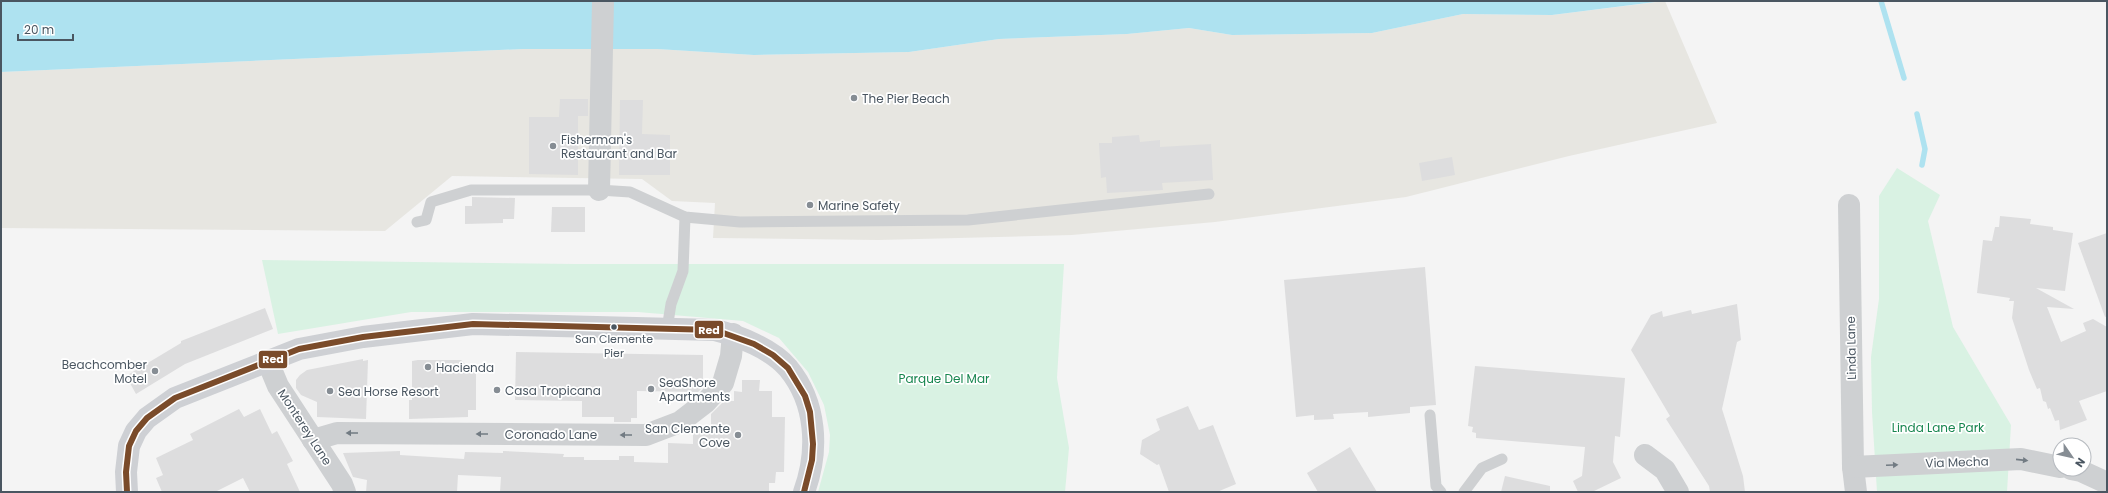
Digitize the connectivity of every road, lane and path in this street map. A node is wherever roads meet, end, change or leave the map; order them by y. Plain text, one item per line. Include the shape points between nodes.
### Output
1 (603, 1) edge
2 (599, 190) junction
3 (1209, 194) dead end
4 (1849, 205) dead end
5 (685, 217) junction
6 (417, 222) dead end
7 (668, 329) junction
8 (733, 334) junction
9 (268, 362) junction
10 (1430, 415) dead end
11 (313, 440) junction
12 (1645, 455) dead end
13 (1502, 459) dead end
14 (2052, 465) edge
15 (1854, 467) junction
16 (2092, 476) edge
17 (2107, 483) edge
18 (127, 492) edge
19 (345, 492) edge
20 (804, 492) edge
21 (1441, 492) edge
22 (1464, 492) edge
23 (1678, 492) edge
24 (1856, 492) edge

1 - 2 street
2 - 5 lane via 630,192
2 - 6 lane via 471,190 431,202 426,220
3 - 5 lane via 968,220 740,222
4 - 15 street, Linda Lane
5 - 7 lane via 683,271 671,304
7 - 8 main road via 715,330
7 - 9 main road via 473,324 363,337 299,349
8 -> 11 street, Coronado Lane via 731,356 723,383 706,402 680,422 646,435 337,433
8 - 20 main road via 760,346 787,367 804,394 813,422 814,456
9 - 11 street, Monterey Lane via 278,386
9 - 18 main road via 175,398 147,418 136,431 129,446
10 - 21 lane via 1436,486
11 - 19 street, Monterey Lane
12 - 23 street via 1665,470
13 - 22 lane via 1482,468
15 -> 14 street, Via Mecha via 2021,459
15 - 24 street, Linda Lane
16 - 17 street

